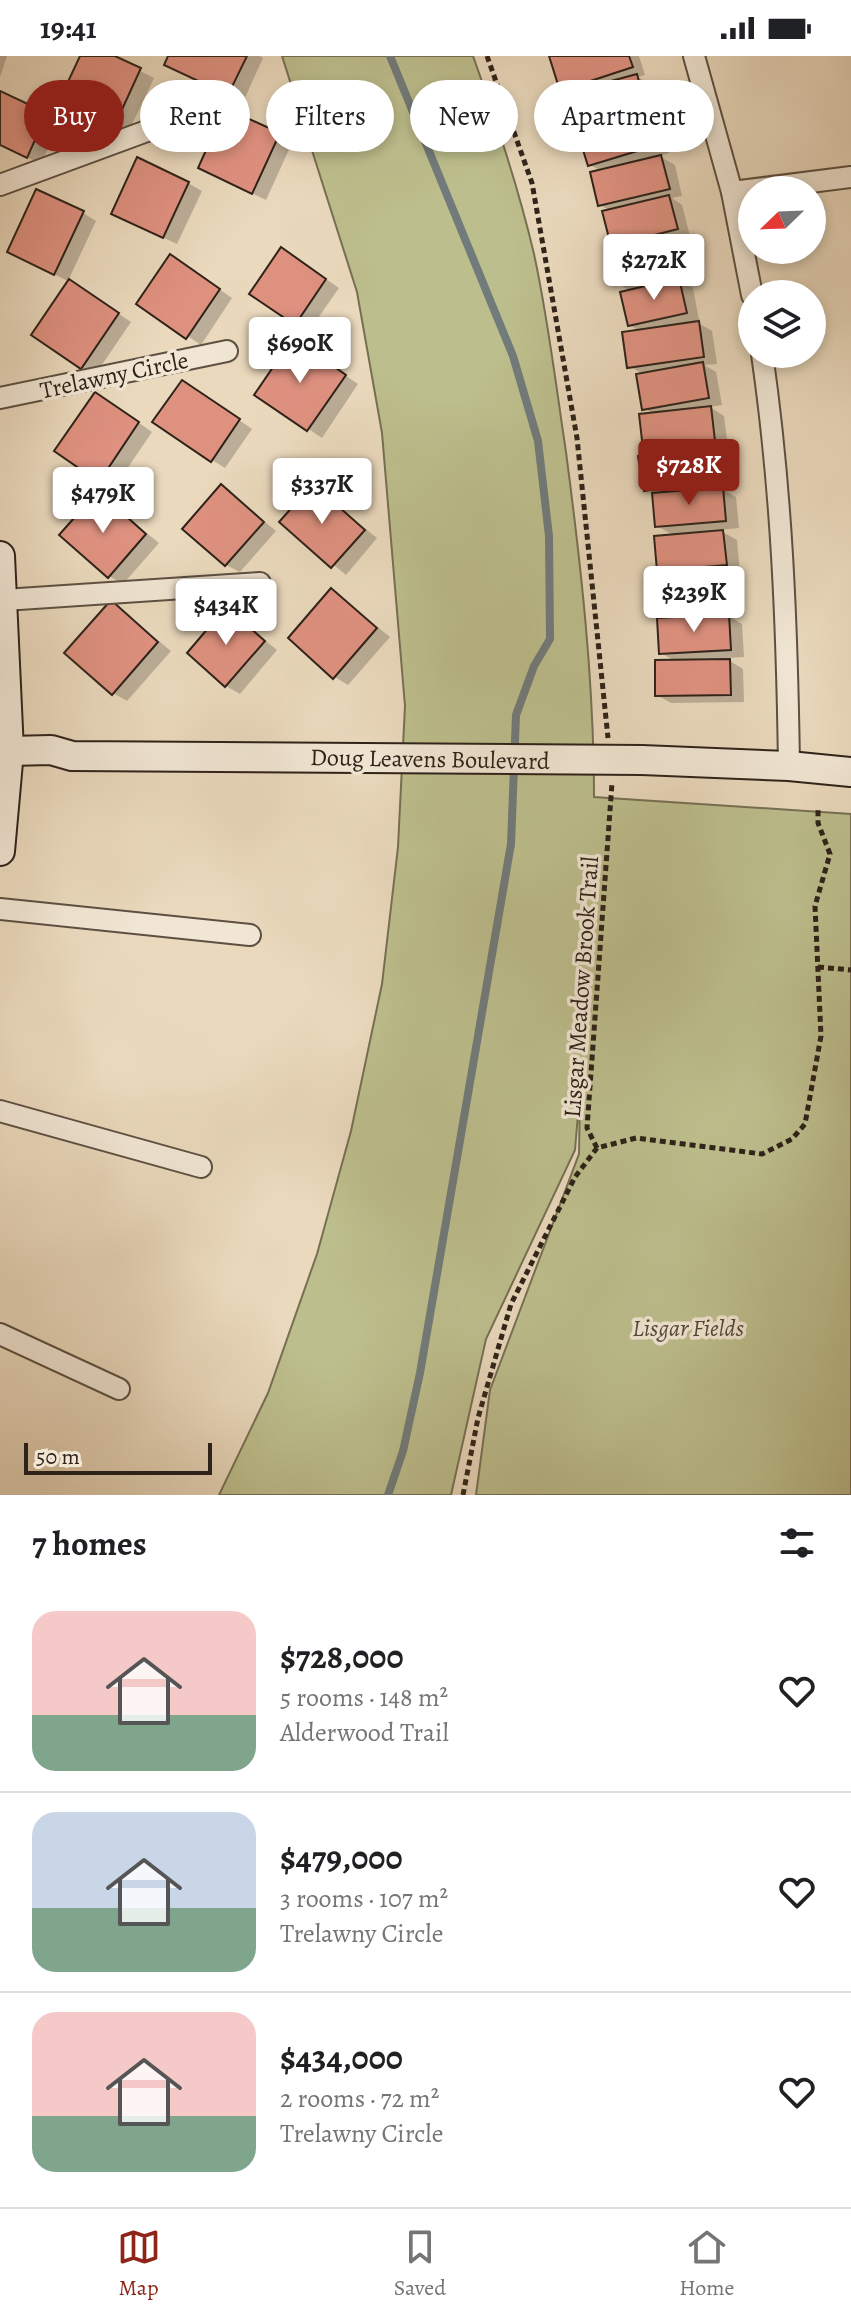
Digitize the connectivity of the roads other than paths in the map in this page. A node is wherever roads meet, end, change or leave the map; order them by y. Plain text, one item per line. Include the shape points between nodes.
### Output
1 (694, 56) edge
2 (140, 133) edge
3 (851, 177) edge
4 (0, 185) edge
5 (732, 192) junction
6 (749, 280) edge
7 (227, 351) dead end
8 (764, 368) edge
9 (0, 398) edge
10 (0, 556) edge
11 (260, 583) dead end
12 (4, 600) junction
13 (9, 751) junction
14 (789, 766) junction
15 (851, 772) edge
16 (0, 851) edge
17 (0, 909) edge
18 (250, 935) dead end
19 (0, 1111) edge
20 (201, 1167) dead end
21 (0, 1334) edge
22 (119, 1389) dead end

1 - 5 street
2 - 4 street
3 - 5 street
5 - 6 street
7 - 9 street, Trelawny Circle
8 - 14 street via 782,516
10 - 12 street
11 - 12 street
12 - 13 street
13 - 14 street, Doug Leavens Boulevard
13 - 16 street
14 - 15 street, Doug Leavens Boulevard
17 - 18 street
19 - 20 street
21 - 22 street

